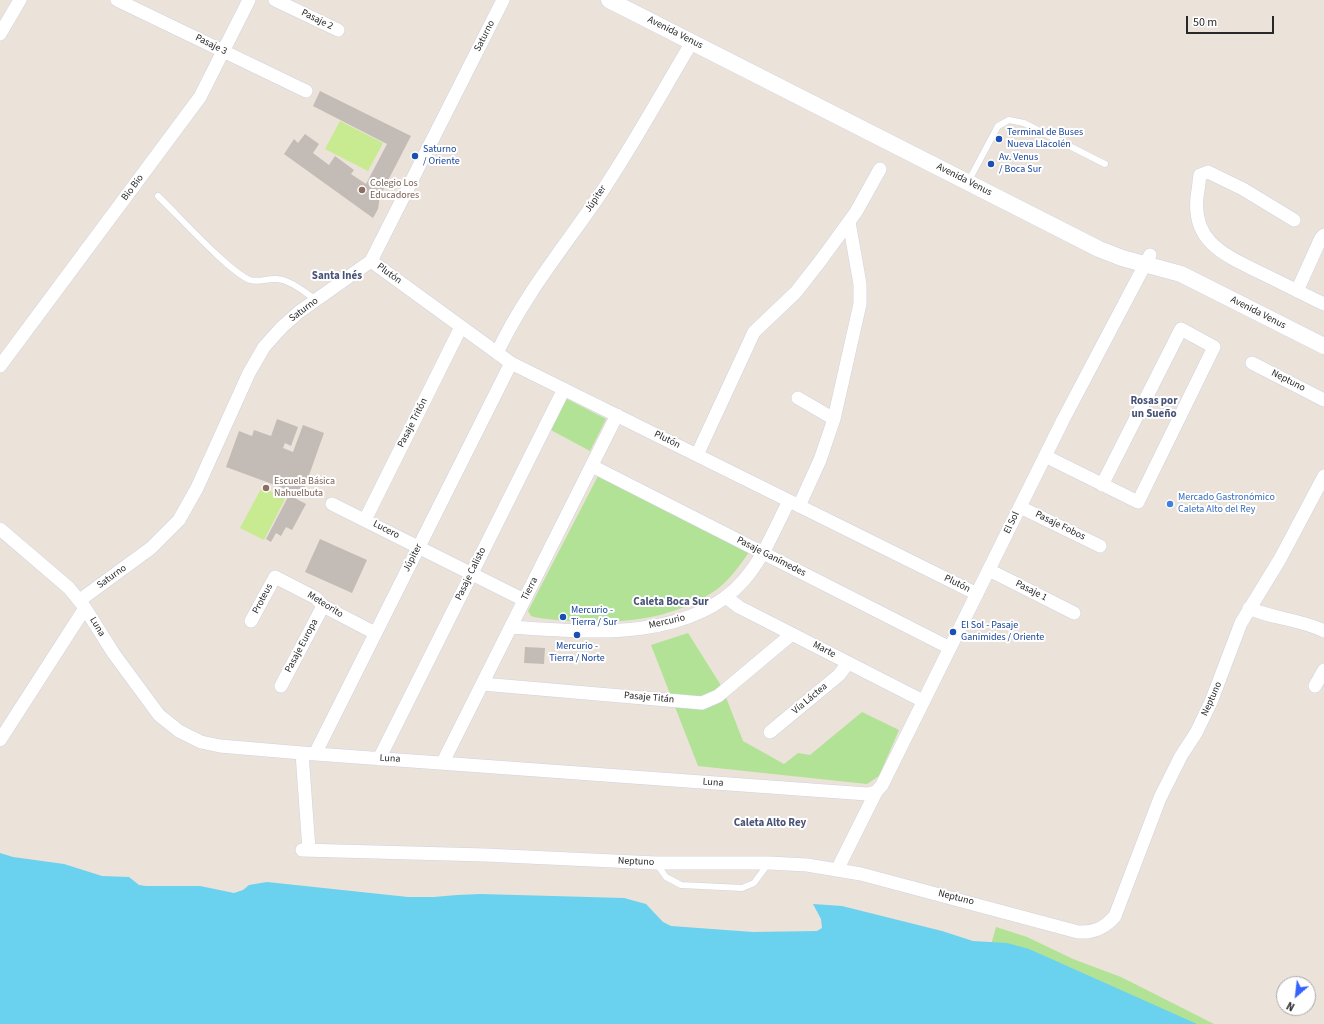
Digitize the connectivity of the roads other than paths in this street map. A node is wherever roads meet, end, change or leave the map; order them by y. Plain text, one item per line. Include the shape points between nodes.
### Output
1 (20, 0) edge
2 (117, 0) edge
3 (249, 0) edge
4 (275, 0) edge
5 (503, 0) edge
6 (609, 0) edge
7 (629, 0) edge
8 (338, 30) dead end
9 (0, 34) edge
10 (692, 42) junction
11 (224, 51) junction
12 (306, 91) dead end
13 (1105, 164) dead end
14 (880, 169) dead end
15 (970, 179) junction
16 (158, 196) dead end
17 (1294, 220) dead end
18 (849, 222) junction
19 (1324, 235) edge
20 (1148, 259) junction
21 (371, 261) junction
22 (1297, 291) junction
23 (317, 300) junction
24 (1324, 304) edge
25 (462, 327) junction
26 (1324, 335) edge
27 (1324, 346) edge
28 (5, 351) edge
29 (496, 352) junction
30 (510, 363) junction
31 (1252, 363) dead end
32 (0, 366) edge
33 (564, 389) junction
34 (798, 398) dead end
35 (1324, 400) edge
36 (617, 415) junction
37 (834, 419) junction
38 (697, 455) junction
39 (1045, 456) junction
40 (592, 466) junction
41 (1324, 476) edge
42 (1102, 485) junction
43 (794, 503) junction
44 (332, 504) dead end
45 (1020, 507) junction
46 (365, 520) junction
47 (0, 529) edge
48 (1100, 546) dead end
49 (418, 547) junction
50 (762, 553) junction
51 (989, 570) junction
52 (471, 574) junction
53 (275, 577) joint
54 (977, 594) junction
55 (726, 597) junction
56 (524, 600) junction
57 (82, 604) junction
58 (323, 606) junction
59 (1249, 608) junction
60 (1074, 613) dead end
61 (251, 621) dead end
62 (511, 627) junction
63 (1324, 631) edge
64 (375, 633) junction
65 (792, 634) junction
66 (950, 648) junction
67 (848, 663) junction
68 (1324, 670) edge
69 (482, 684) junction
70 (282, 686) dead end
71 (1315, 686) dead end
72 (923, 701) junction
73 (770, 732) dead end
74 (0, 740) edge
75 (308, 754) junction
76 (379, 759) junction
77 (443, 762) junction
78 (876, 792) junction
79 (656, 863) junction
80 (769, 863) junction
81 (837, 870) junction

1 - 9 street
2 - 11 street, Pasaje 3
3 - 11 street, Bio Bio
4 - 8 street, Pasaje 2
5 - 21 street, Saturno
6 - 10 street, Avenida Venus
7 - 15 street, Avenida Venus
10 - 15 street, Avenida Venus
10 - 29 street, Júpiter via 605,187 533,288
11 - 12 street, Pasaje 3
11 - 28 street, Bio Bio via 195,105
13 - 15 lane via 1024,123 1009,120 998,126
14 - 18 street
15 - 20 street, Avenida Venus via 1099,248 1122,258
16 - 23 lane via 242,276 250,280 285,280
17 - 22 street via 1229,181 1208,172 1200,175 1196,206 1199,224 1207,239 1228,257
18 - 37 street, Mercurio via 861,297
18 - 38 street via 796,292 754,332
19 - 22 street
20 - 26 street, Avenida Venus via 1172,260 1191,268
20 - 27 street, Avenida Venus
20 - 39 street, El Sol
21 - 23 street, Saturno
21 - 25 street, Plutón
22 - 24 street
23 - 57 street, Saturno via 282,327 256,360 195,494 179,520 152,548
25 - 29 street, Plutón
25 - 46 street, Pasaje Tritón
28 - 32 street, Bio Bio
29 - 30 street, Plutón
30 - 33 street, Plutón
30 - 49 street, Júpiter
31 - 35 street, Neptuno
33 - 36 street, Plutón
33 - 52 street, Pasaje Calisto
34 - 37 street
36 - 38 street, Plutón
36 - 40 street, Tierra
37 - 43 street, Mercurio via 820,460
38 - 43 street, Plutón
39 - 42 street
39 - 45 street, El Sol
40 - 50 street, Pasaje Ganímedes
40 - 56 street, Tierra
41 - 59 street, Neptuno via 1280,559
42 - 42 street via 1138,502 1214,347 1181,329
43 - 50 street, Mercurio
43 - 54 street, Plutón
44 - 46 street, Lucero
45 - 48 street, Pasaje Fobos
45 - 51 street, El Sol
46 - 49 street, Lucero
47 - 57 street, Luna via 57,576
49 - 52 street, Lucero
49 - 64 street, Júpiter
50 - 55 street, Mercurio via 743,581
50 - 66 street, Pasaje Ganímedes
51 - 54 street, El Sol
51 - 60 street, Pasaje 1
52 - 56 street, Lucero
52 - 76 street, Pasaje Calisto
53 - 58 street, Meteorito via 316,598
53 - 61 street, Proteus
54 - 66 street, El Sol
55 - 62 street, Mercurio via 684,619 640,628 581,632
55 - 65 street, Marte via 739,608
56 - 62 street, Tierra
57 - 74 street, Saturno
57 - 75 street, Luna via 153,709 172,726 190,737 211,744
58 - 64 street, Meteorito
58 - 70 street, Pasaje Europa
59 - 63 street via 1308,624
59 - 81 street, Neptuno via 1212,702 1170,777 1115,916 1105,926 1092,932 1078,932 971,902
62 - 69 street, Tierra
64 - 75 street, Júpiter
65 - 67 street, Marte
65 - 69 street, Pasaje Titán via 718,696 702,703
66 - 72 street, El Sol
67 - 72 street, Marte
67 - 73 street, Vía Láctea via 839,675
68 - 71 street
69 - 77 street, Tierra
72 - 78 street, El Sol via 882,785
75 - 76 street, Luna
75 - 79 street, Neptuno via 306,850
76 - 77 street, Luna
77 - 78 street, Luna via 867,794
78 - 81 street, El Sol
79 - 80 street, Neptuno
79 - 80 lane via 666,877 680,885 742,888 754,883
80 - 81 street, Neptuno

